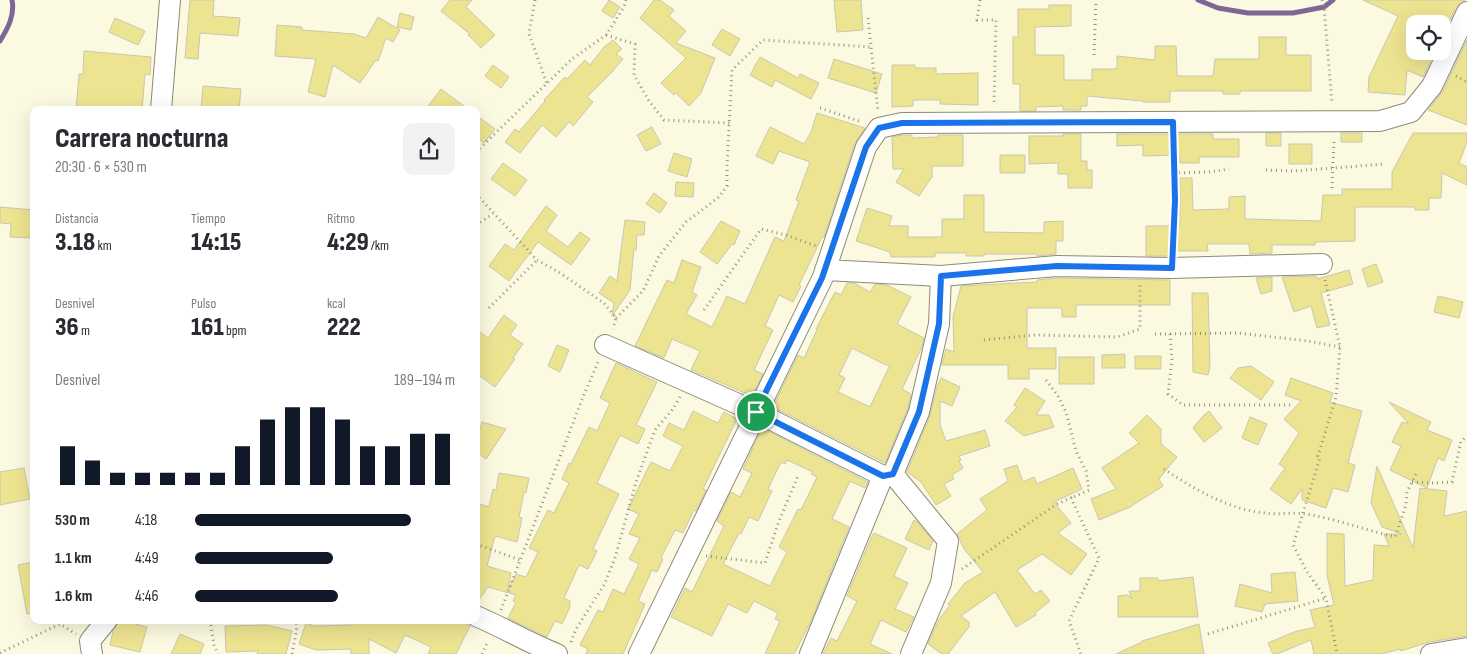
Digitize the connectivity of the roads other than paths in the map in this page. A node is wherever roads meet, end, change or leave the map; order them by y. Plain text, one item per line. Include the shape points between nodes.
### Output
1 (170, 0) edge
2 (1467, 12) edge
3 (160, 106) edge
4 (828, 261) junction
5 (1322, 264) road end
6 (941, 276) junction
7 (605, 345) road end
8 (756, 412) junction
9 (888, 475) junction
10 (480, 618) edge
11 (105, 624) edge
12 (91, 647) edge
13 (1467, 648) edge
14 (563, 650) edge
15 (639, 654) edge
16 (810, 654) edge
17 (911, 654) edge
18 (1431, 654) edge

1 - 3 street
2 - 4 street via 1432,86 1411,112 1380,121 902,123 879,128 866,147
4 - 6 street
4 - 8 street
5 - 6 street via 1172,268 1057,266
6 - 9 street via 939,324 919,412
7 - 8 street
8 - 9 street
8 - 15 street
9 - 16 street
9 - 17 street via 948,541 941,584
10 - 14 street via 528,642
11 - 12 street
13 - 18 street

